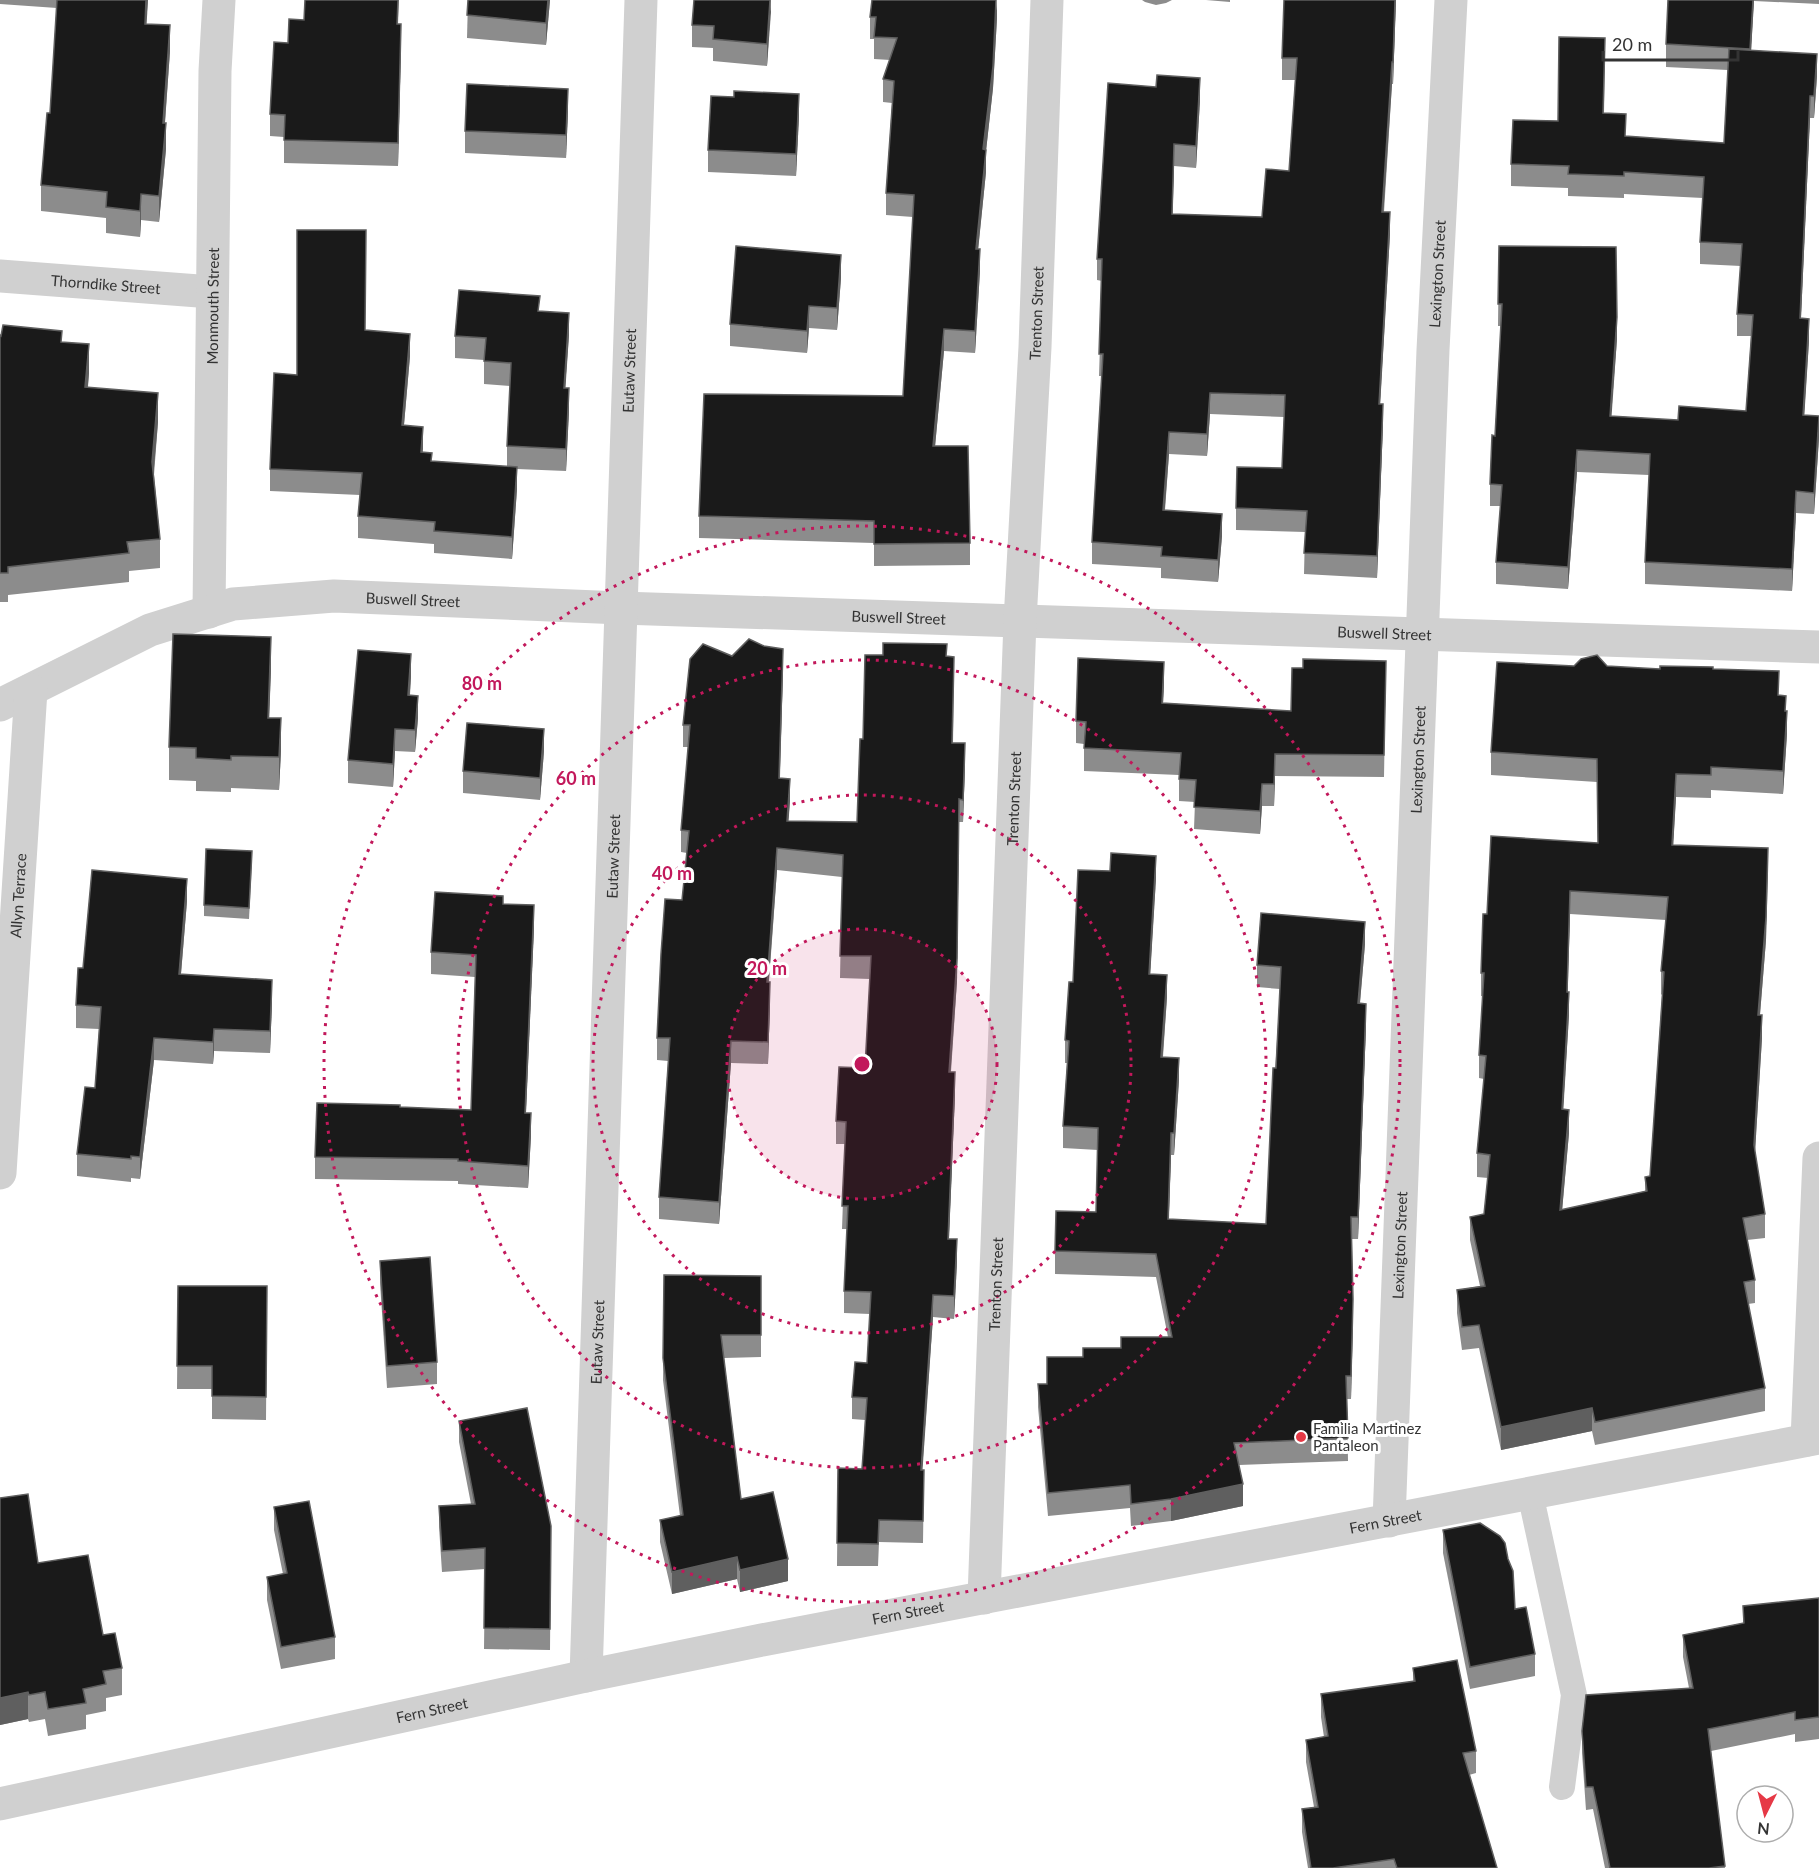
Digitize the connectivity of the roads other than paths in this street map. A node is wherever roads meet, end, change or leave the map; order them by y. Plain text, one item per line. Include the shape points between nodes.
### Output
1 (219, 0) edge
2 (641, 0) edge
3 (1047, 0) edge
4 (1451, 0) edge
5 (0, 276) edge
6 (212, 292) junction
7 (621, 608) junction
8 (209, 612) junction
9 (1020, 621) junction
10 (1422, 634) junction
11 (1819, 647) edge
12 (32, 690) junction
13 (0, 705) edge
14 (1819, 1158) edge
15 (0, 1173) edge
16 (1813, 1439) edge
17 (1530, 1493) junction
18 (1389, 1521) junction
19 (984, 1598) junction
20 (586, 1676) junction
21 (1562, 1787) dead end
22 (0, 1804) edge

1 - 6 street, Monmouth Street
2 - 7 street, Eutaw Street
3 - 9 street, Trenton Street via 1035,347
4 - 10 street, Lexington Street
5 - 6 street, Thorndike Street
6 - 8 street, Monmouth Street
7 - 8 street, Buswell Street via 334,596 233,604
7 - 9 street, Buswell Street
7 - 20 street, Eutaw Street
8 - 12 street, Buswell Street via 150,630
9 - 10 street, Buswell Street
9 - 19 street, Trenton Street
10 - 11 street, Buswell Street
10 - 18 street, Lexington Street
12 - 13 street, Buswell Street
12 - 15 street, Allyn Terrace
14 - 16 street
16 - 17 street, Fern Street
17 - 18 street, Fern Street
17 - 21 lane via 1574,1695
18 - 19 street, Fern Street
19 - 20 street, Fern Street
20 - 22 street, Fern Street

